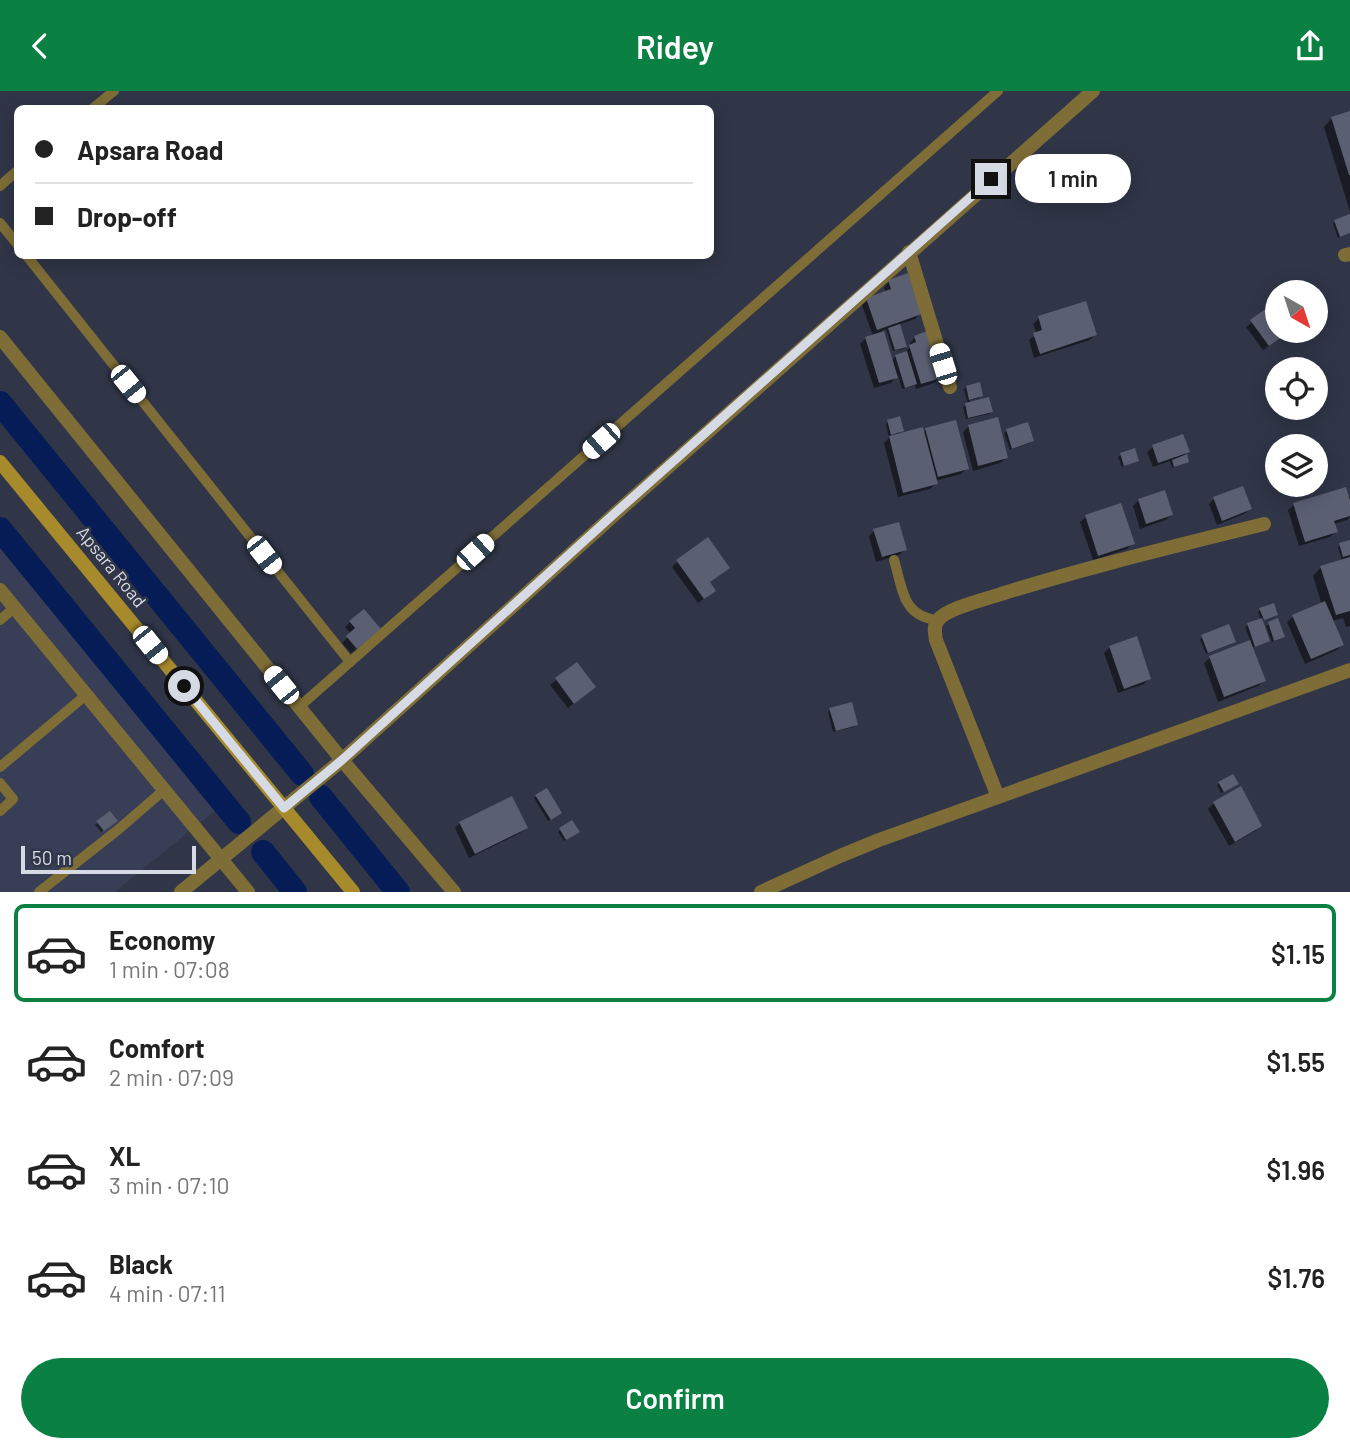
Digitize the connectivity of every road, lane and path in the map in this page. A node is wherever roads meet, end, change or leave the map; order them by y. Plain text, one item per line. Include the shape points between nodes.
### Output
1 (114, 91) edge
2 (998, 91) edge
3 (1093, 91) edge
4 (97, 105) edge
5 (14, 174) edge
6 (0, 186) edge
7 (0, 223) edge
8 (14, 240) edge
9 (909, 252) junction
10 (29, 259) edge
11 (0, 337) edge
12 (950, 387) dead end
13 (0, 462) edge
14 (1264, 524) dead end
15 (894, 560) dead end
16 (0, 590) edge
17 (14, 608) junction
18 (938, 619) junction
19 (0, 620) edge
20 (350, 662) junction
21 (1350, 670) edge
22 (86, 695) junction
23 (299, 707) junction
24 (342, 760) junction
25 (0, 767) edge
26 (0, 783) edge
27 (164, 790) junction
28 (998, 797) junction
29 (284, 808) junction
30 (0, 811) edge
31 (222, 859) junction
32 (39, 892) edge
33 (180, 892) edge
34 (248, 892) edge
35 (353, 892) edge
36 (454, 892) edge
37 (761, 892) edge

1 - 4 lane
2 - 20 lane
3 - 9 street
5 - 6 lane
7 - 8 lane
9 - 12 street
9 - 24 street
10 - 20 lane
11 - 23 street
13 - 29 street, Apsara Road
14 - 18 street via 1061,575
15 - 18 lane via 908,607 924,618
16 - 17 street
17 - 19 lane
17 - 22 street
18 - 28 street via 936,640
20 - 23 lane
21 - 28 street
22 - 25 lane
22 - 27 street
23 - 24 street
24 - 29 street
24 - 36 street
26 - 30 lane via 13,799
27 - 31 street
27 - 32 lane
28 - 37 street via 849,852
29 - 31 street
29 - 35 street, Apsara Road
31 - 33 street
31 - 34 street

